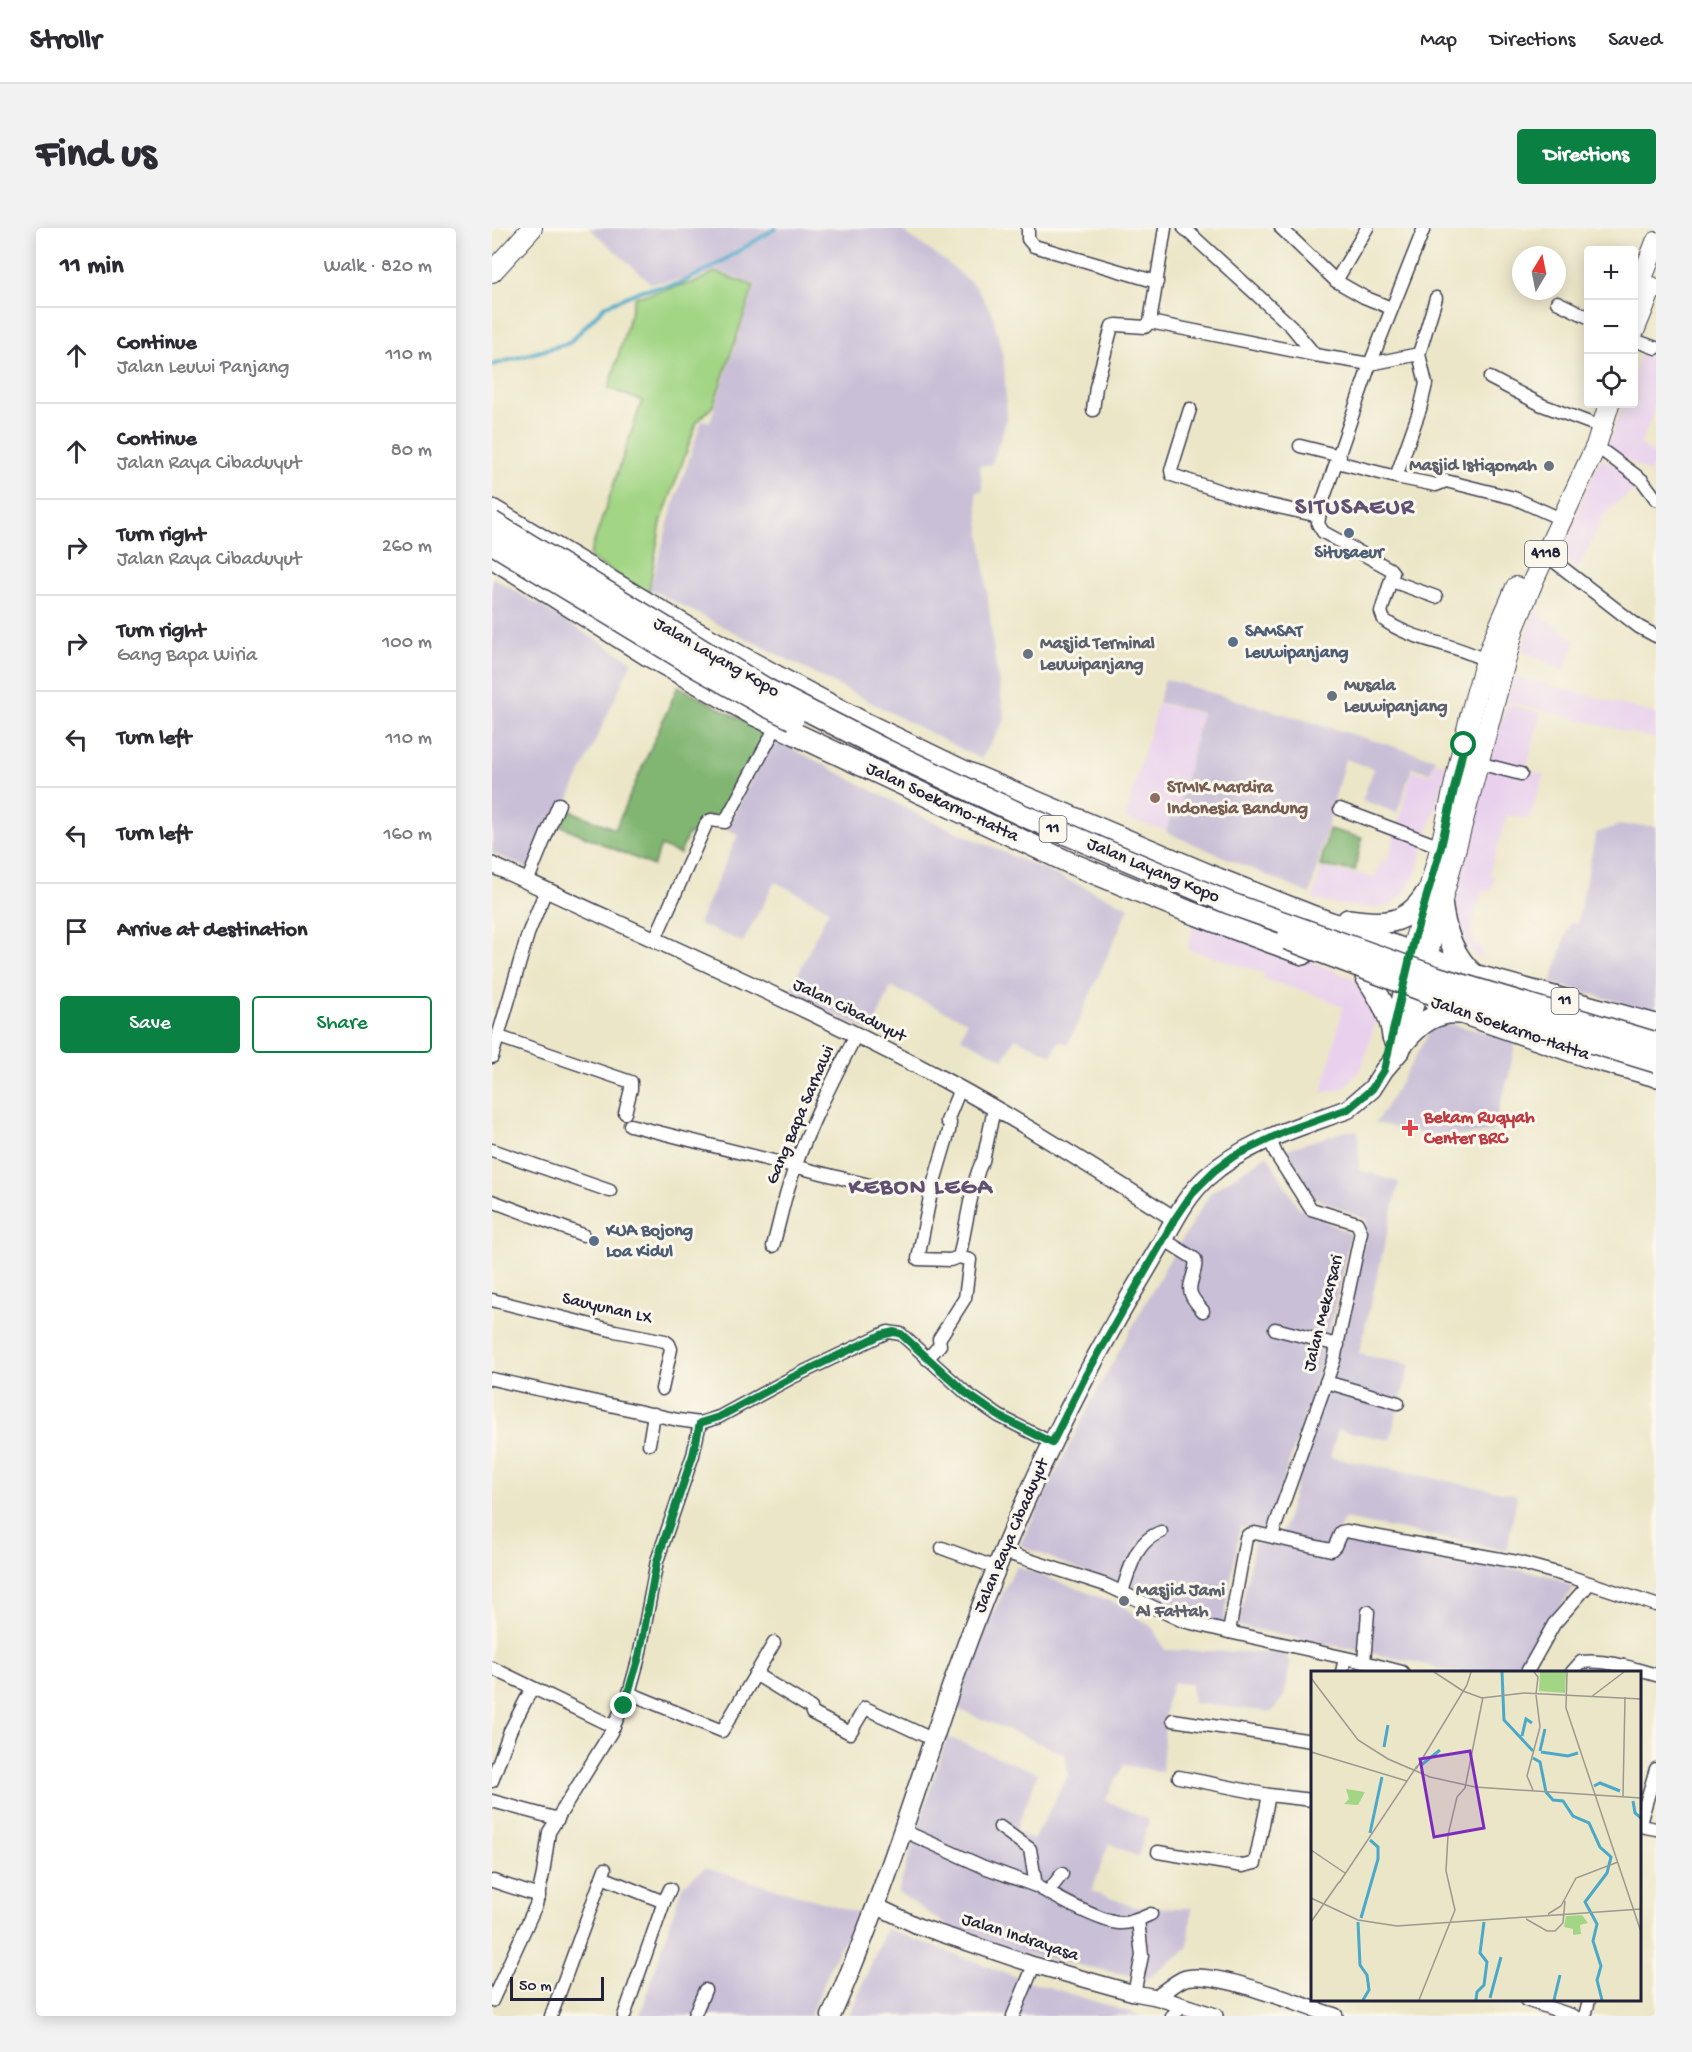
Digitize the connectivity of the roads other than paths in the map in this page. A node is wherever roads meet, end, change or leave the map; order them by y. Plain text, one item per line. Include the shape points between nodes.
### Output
1 (532, 228) edge
2 (1028, 228) edge
3 (1165, 228) edge
4 (1184, 228) edge
5 (1281, 228) edge
6 (1366, 228) edge
7 (1424, 228) edge
8 (1656, 242) edge
9 (492, 272) edge
10 (1656, 276) edge
11 (1336, 281) junction
12 (1158, 282) junction
13 (1638, 289) edge
14 (1436, 298) dead end
15 (1557, 302) dead end
16 (1391, 308) junction
17 (1584, 315) edge
18 (1638, 321) edge
19 (1150, 322) junction
20 (1638, 341) edge
21 (1656, 348) edge
22 (1419, 354) junction
23 (1315, 355) junction
24 (1370, 364) junction
25 (1490, 378) dead end
26 (1596, 408) edge
27 (1609, 408) edge
28 (1190, 409) dead end
29 (1093, 410) dead end
30 (1590, 423) junction
31 (1300, 446) dead end
32 (1596, 446) junction
33 (1339, 459) junction
34 (1396, 477) junction
35 (1656, 499) edge
36 (495, 515) edge
37 (1552, 515) junction
38 (1319, 516) junction
39 (492, 543) edge
40 (1546, 555) junction
41 (492, 557) edge
42 (1392, 581) junction
43 (1436, 597) dead end
44 (1656, 636) edge
45 (1486, 661) junction
46 (777, 725) junction
47 (1478, 763) junction
48 (1521, 774) dead end
49 (559, 804) dead end
50 (1340, 809) dead end
51 (1441, 847) junction
52 (492, 866) edge
53 (1209, 875) junction
54 (527, 882) junction
55 (546, 890) junction
56 (1434, 897) junction
57 (1193, 913) junction
58 (1309, 915) junction
59 (655, 939) junction
60 (1419, 955) junction
61 (1474, 975) junction
62 (1366, 976) junction
63 (1410, 994) junction
64 (1591, 1008) junction
65 (1462, 1014) junction
66 (1656, 1025) edge
67 (856, 1035) junction
68 (499, 1037) junction
69 (1399, 1039) junction
70 (1656, 1043) edge
71 (1580, 1054) junction
72 (492, 1057) edge
73 (1656, 1062) edge
74 (1656, 1076) edge
75 (960, 1089) junction
76 (994, 1109) junction
77 (1269, 1138) junction
78 (492, 1150) edge
79 (795, 1167) junction
80 (873, 1186) dead end
81 (610, 1191) dead end
82 (492, 1201) edge
83 (1175, 1219) junction
84 (583, 1235) dead end
85 (1163, 1239) junction
86 (773, 1246) dead end
87 (959, 1257) junction
88 (492, 1300) edge
89 (1203, 1311) dead end
90 (1275, 1329) dead end
91 (1338, 1345) junction
92 (927, 1359) junction
93 (492, 1379) edge
94 (1326, 1382) junction
95 (662, 1389) dead end
96 (1398, 1403) dead end
97 (654, 1414) junction
98 (700, 1423) junction
99 (1052, 1443) junction
100 (649, 1444) dead end
101 (1161, 1532) dead end
102 (1272, 1535) junction
103 (942, 1548) dead end
104 (1001, 1560) junction
105 (1589, 1584) junction
106 (1122, 1592) junction
107 (1656, 1605) edge
108 (1368, 1612) dead end
109 (1229, 1632) junction
110 (774, 1643) dead end
111 (1345, 1658) junction
112 (1364, 1662) junction
113 (492, 1668) edge
114 (1342, 1671) edge
115 (1397, 1671) edge
116 (1528, 1671) edge
117 (1573, 1671) edge
118 (755, 1674) junction
119 (1656, 1675) edge
120 (532, 1688) junction
121 (629, 1693) junction
122 (1173, 1720) dead end
123 (614, 1727) junction
124 (934, 1740) junction
125 (1311, 1741) edge
126 (1656, 1769) edge
127 (1179, 1777) dead end
128 (492, 1781) edge
129 (1269, 1795) junction
130 (1311, 1800) edge
131 (492, 1801) edge
132 (558, 1819) junction
133 (1641, 1821) edge
134 (1641, 1824) edge
135 (1000, 1827) dead end
136 (1656, 1829) edge
137 (904, 1831) junction
138 (1158, 1852) dead end
139 (1062, 1874) dead end
140 (493, 1881) edge
141 (1036, 1886) junction
142 (670, 1889) dead end
143 (1048, 1892) junction
144 (539, 1896) junction
145 (664, 1902) junction
146 (876, 1906) junction
147 (1151, 1914) dead end
148 (1138, 1920) junction
149 (1034, 1965) junction
150 (705, 1990) dead end
151 (1134, 1993) junction
152 (1156, 1997) junction
153 (492, 2001) edge
154 (1529, 2001) edge
155 (1590, 2001) edge
156 (1177, 2011) edge
157 (550, 2016) edge
158 (624, 2016) edge
159 (694, 2016) edge
160 (831, 2016) edge
161 (1013, 2016) edge
162 (1215, 2016) edge
163 (1335, 2016) edge
164 (1574, 2016) edge
165 (1585, 2016) edge

1 - 9 main road
2 - 12 street via 1028,239 1034,246
3 - 12 street
4 - 23 street via 1291,326
5 - 11 street
6 - 11 street
7 - 16 street
8 - 13 main road
10 - 18 main road
11 - 16 street
12 - 19 street
14 - 22 street
15 - 17 street
16 - 24 street
19 - 23 street
19 - 29 street via 1145,327 1112,326
20 - 21 street
22 - 24 street
22 - 34 street via 1426,384
23 - 24 street
24 - 33 street
25 - 30 street via 1542,405
26 - 30 main road, 4118
27 - 32 main road, 4118
28 - 38 street via 1172,475 1247,500
30 - 37 main road, 4118
31 - 33 street
32 - 35 street via 1642,480
32 - 40 main road, 4118
33 - 34 street
33 - 38 street
34 - 37 street via 1436,485 1446,481 1514,498
36 - 53 highway, 11 via 690,629 864,723 972,775
36 - 70 highway, Jalan Layang Kopo / 11, bridge via 766,689 1022,815 1229,903 1436,977
37 - 45 main road, 4118
38 - 42 street via 1323,532 1390,569
39 - 73 highway, Jalan Layang Kopo / 11, bridge via 761,703 1016,828 1226,916 1426,992
40 - 44 street
40 - 47 main road, 4118 via 1509,645
41 - 46 highway, Jalan Soekarno-Hatta / 11 via 648,655
42 - 43 street
42 - 45 street via 1381,612 1384,620
45 - 51 main road, 4118
46 - 57 highway, Jalan Soekarno-Hatta / 11 via 1028,844
46 - 59 street via 725,822 707,822
47 - 48 street
47 - 56 main road, 4118
49 - 54 street
50 - 51 street
51 - 56 main road, 4118
52 - 54 street, Jalan Cibaduyut
53 - 57 highway via 1219,883 1219,905 1210,913
53 - 58 highway, 11
54 - 55 street, Jalan Cibaduyut
55 - 59 street, Jalan Cibaduyut
55 - 68 street via 518,964
56 - 58 highway via 1408,916 1388,922
56 - 60 main road, 4118
56 - 61 highway via 1451,943
57 - 62 highway, Jalan Soekarno-Hatta / 11
58 - 60 highway, 11
59 - 67 street, Jalan Cibaduyut
60 - 61 highway, 11
60 - 63 main road, 4118
61 - 64 highway, 11
62 - 63 highway, Jalan Soekarno-Hatta / 11
62 - 69 highway
63 - 65 highway, Jalan Soekarno-Hatta / 11
63 - 69 main road, Jalan Raya Cibaduyut
64 - 66 highway, 11
64 - 71 highway via 1577,1015 1570,1028 1571,1042
65 - 69 highway via 1430,1018
65 - 71 highway, Jalan Soekarno-Hatta / 11
67 - 75 street, Jalan Cibaduyut
67 - 79 street, Gang Bapa Sarhawi
68 - 72 street
68 - 79 street via 631,1082 628,1119
69 - 77 main road, Jalan Raya Cibaduyut via 1401,1050 1372,1089 1348,1109
71 - 74 highway, Jalan Soekarno-Hatta / 11
75 - 76 street, Jalan Cibaduyut
75 - 87 street via 947,1121 949,1131 931,1192 918,1259
76 - 83 street, Jalan Cibaduyut
76 - 87 street
77 - 83 main road, Jalan Raya Cibaduyut via 1215,1170
77 - 91 street, Jalan Mekarsari via 1311,1209 1360,1226
78 - 81 street
79 - 80 street
79 - 86 street, Gang Bapa Sarhawi
82 - 84 street
83 - 85 main road, Jalan Raya Cibaduyut
85 - 89 street via 1195,1259 1190,1289
85 - 99 main road, Jalan Raya Cibaduyut
87 - 92 street via 969,1260 965,1298 939,1339 940,1345
88 - 95 street, Sauyunan LX via 665,1341 670,1350
90 - 91 street
91 - 94 street, Jalan Mekarsari
92 - 98 street via 901,1334 881,1335
92 - 99 street via 999,1416
93 - 97 street
94 - 96 street
94 - 102 street, Jalan Mekarsari
97 - 98 street
97 - 100 street
98 - 121 street via 657,1561
99 - 104 main road, Jalan Raya Cibaduyut
101 - 106 street via 1153,1534 1139,1548
102 - 105 street via 1331,1550 1341,1532 1346,1531 1517,1562
102 - 109 street via 1255,1533 1246,1538
103 - 104 street
104 - 106 street via 1068,1572
104 - 124 main road, Jalan Raya Cibaduyut
105 - 107 street
105 - 116 street via 1554,1624
106 - 109 street via 1184,1621
108 - 112 street
109 - 111 street
110 - 118 street
111 - 112 street
111 - 114 street
112 - 115 street
113 - 120 street
117 - 119 street via 1581,1662 1590,1660
118 - 121 street via 722,1731
118 - 124 street via 811,1708 812,1713 850,1733 865,1707
120 - 123 street
120 - 128 street via 510,1731
121 - 123 street
122 - 125 street
123 - 132 street
124 - 137 main road, Jalan Raya Cibaduyut
126 - 133 street
127 - 129 street
129 - 130 street
129 - 138 street via 1255,1863 1243,1866
131 - 132 street
132 - 144 street via 549,1832
134 - 136 street
135 - 141 street via 1030,1849
137 - 141 street
137 - 146 main road, Jalan Raya Cibaduyut
139 - 143 street
140 - 144 street
141 - 143 street
142 - 145 street
143 - 148 street via 1097,1917 1120,1923
144 - 153 street
145 - 157 street via 603,1873
145 - 158 street
146 - 149 street, Jalan Indrayasa via 918,1926
146 - 160 main road, Jalan Raya Cibaduyut
147 - 148 street
148 - 151 street via 1142,1956
149 - 151 street, Jalan Indrayasa
149 - 161 street
150 - 159 street
151 - 152 street, Jalan Indrayasa
152 - 156 street, Jalan Indrayasa
152 - 163 street via 1183,1979 1201,1977 1262,1990
154 - 164 street
155 - 165 street
156 - 162 street, Jalan Indrayasa

